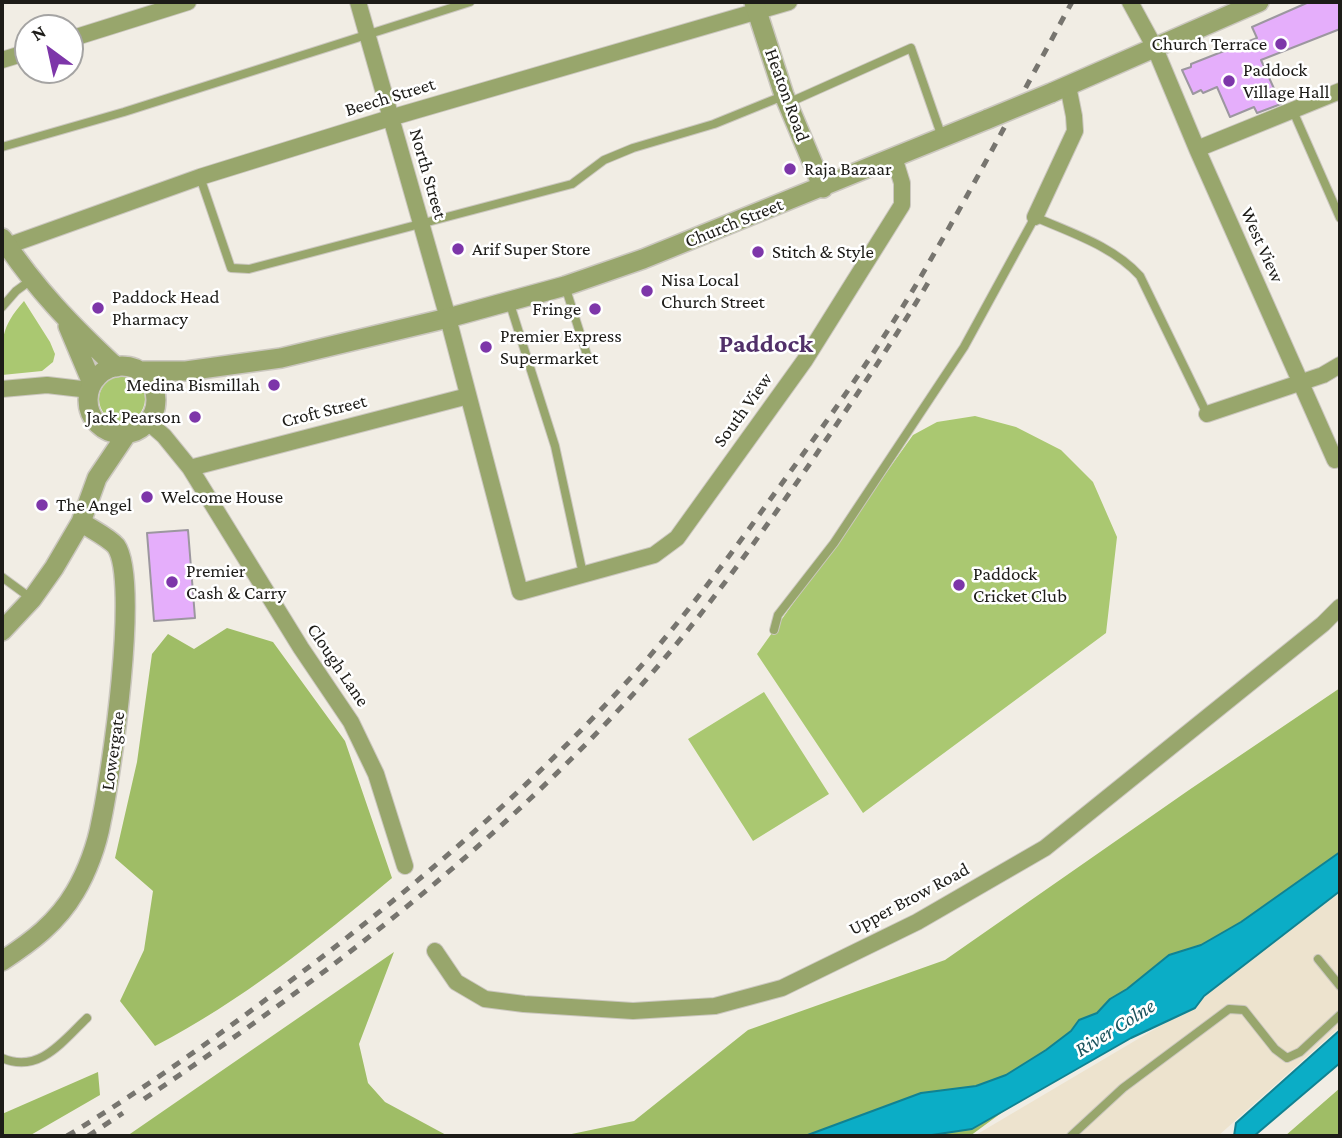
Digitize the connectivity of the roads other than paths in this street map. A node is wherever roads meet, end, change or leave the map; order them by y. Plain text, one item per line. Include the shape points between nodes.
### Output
1 (188, 2) edge
2 (358, 2) edge
3 (470, 2) edge
4 (789, 2) edge
5 (1130, 2) edge
6 (1259, 2) edge
7 (756, 6) edge
8 (84, 35) edge
9 (367, 36) junction
10 (1154, 47) junction
11 (1059, 90) junction
12 (1340, 91) edge
13 (786, 99) junction
14 (1293, 111) junction
15 (390, 118) junction
16 (942, 137) junction
17 (2, 147) edge
18 (1197, 149) junction
19 (894, 156) junction
20 (200, 177) junction
21 (823, 188) junction
22 (1035, 216) junction
23 (1340, 218) edge
24 (420, 224) junction
25 (5, 242) edge
26 (31, 280) junction
27 (565, 286) junction
28 (509, 301) junction
29 (2, 307) edge
30 (447, 318) junction
31 (65, 319) junction
32 (587, 355) dead end
33 (1340, 365) edge
34 (116, 366) junction
35 (139, 371) junction
36 (186, 371) junction
37 (1300, 383) junction
38 (91, 387) junction
39 (2, 389) edge
40 (468, 396) junction
41 (156, 401) junction
42 (1207, 414) joint
43 (148, 422) junction
44 (102, 429) junction
45 (126, 435) junction
46 (1335, 460) dead end
47 (190, 468) junction
48 (97, 478) junction
49 (81, 522) junction
50 (583, 574) junction
51 (2, 577) edge
52 (520, 592) joint
53 (32, 599) junction
54 (1340, 607) edge
55 (774, 630) dead end
56 (2, 631) edge
57 (405, 866) dead end
58 (435, 951) dead end
59 (1318, 959) dead end
60 (2, 961) edge
61 (1340, 986) edge
62 (1340, 1015) edge
63 (87, 1018) dead end
64 (2, 1058) edge
65 (1071, 1136) edge

1 - 8 street
2 - 9 street, North Street
3 - 9 lane
4 - 7 street, Beech Street
5 - 10 street, West View
6 - 10 street, Church Street
7 - 13 street, Heaton Road
7 - 15 street, Beech Street
9 - 15 street, North Street
9 - 17 lane
10 - 11 street, Church Street
10 - 18 street, West View
11 - 16 street, Church Street, bridge
11 - 22 street via 1074,116 1075,131
12 - 14 street
13 - 16 lane via 911,48
13 - 21 street, Heaton Road
13 - 24 lane via 633,148 604,160 572,184
14 - 18 street
14 - 23 lane
15 - 20 street, Beech Street
15 - 24 street, North Street
16 - 19 street, Church Street
18 - 37 street, West View
19 - 21 street, Church Street
19 - 50 street, South View via 902,183 902,205 805,360 677,538 654,555
20 - 24 lane via 231,268 249,269
20 - 25 street, Beech Street
21 - 27 street, Church Street
22 - 42 lane via 1109,250 1134,269
22 - 55 lane via 964,347 834,544 778,615
24 - 30 street, North Street
25 - 26 street
26 - 29 lane
26 - 31 street
27 - 28 street, Church Street
27 - 32 lane
28 - 30 street, Church Street
28 - 50 lane via 555,446
30 - 36 street, Church Street via 281,358
30 - 40 street, North Street
31 - 34 street
31 - 38 street
33 - 37 street
34 - 35 street
34 - 38 street via 98,376
35 - 36 street, Church Street
35 - 41 street via 150,381
36 - 41 street
37 - 42 street
37 - 46 street, West View
38 - 39 street
38 - 44 street via 90,414
40 - 47 street, Croft Street
40 - 52 street, North Street
41 - 43 street
43 - 45 street
43 - 47 street, Clough Lane
44 - 45 street
44 - 48 street
45 - 48 street
47 - 57 street, Clough Lane via 365,747 392,799
48 - 49 street
49 - 53 street
49 - 60 street, Lowergate via 115,546 124,572 117,734 101,825 76,891 53,923
50 - 52 street, South View
51 - 53 lane
53 - 56 street
54 - 58 street, Upper Brow Road via 1045,848 917,922 782,988 715,1006 633,1011 524,1004 485,999 456,982
59 - 61 lane
62 - 65 lane via 1300,1052 1287,1058 1244,1010 1229,1009 1123,1088
63 - 64 lane via 37,1060 23,1064

